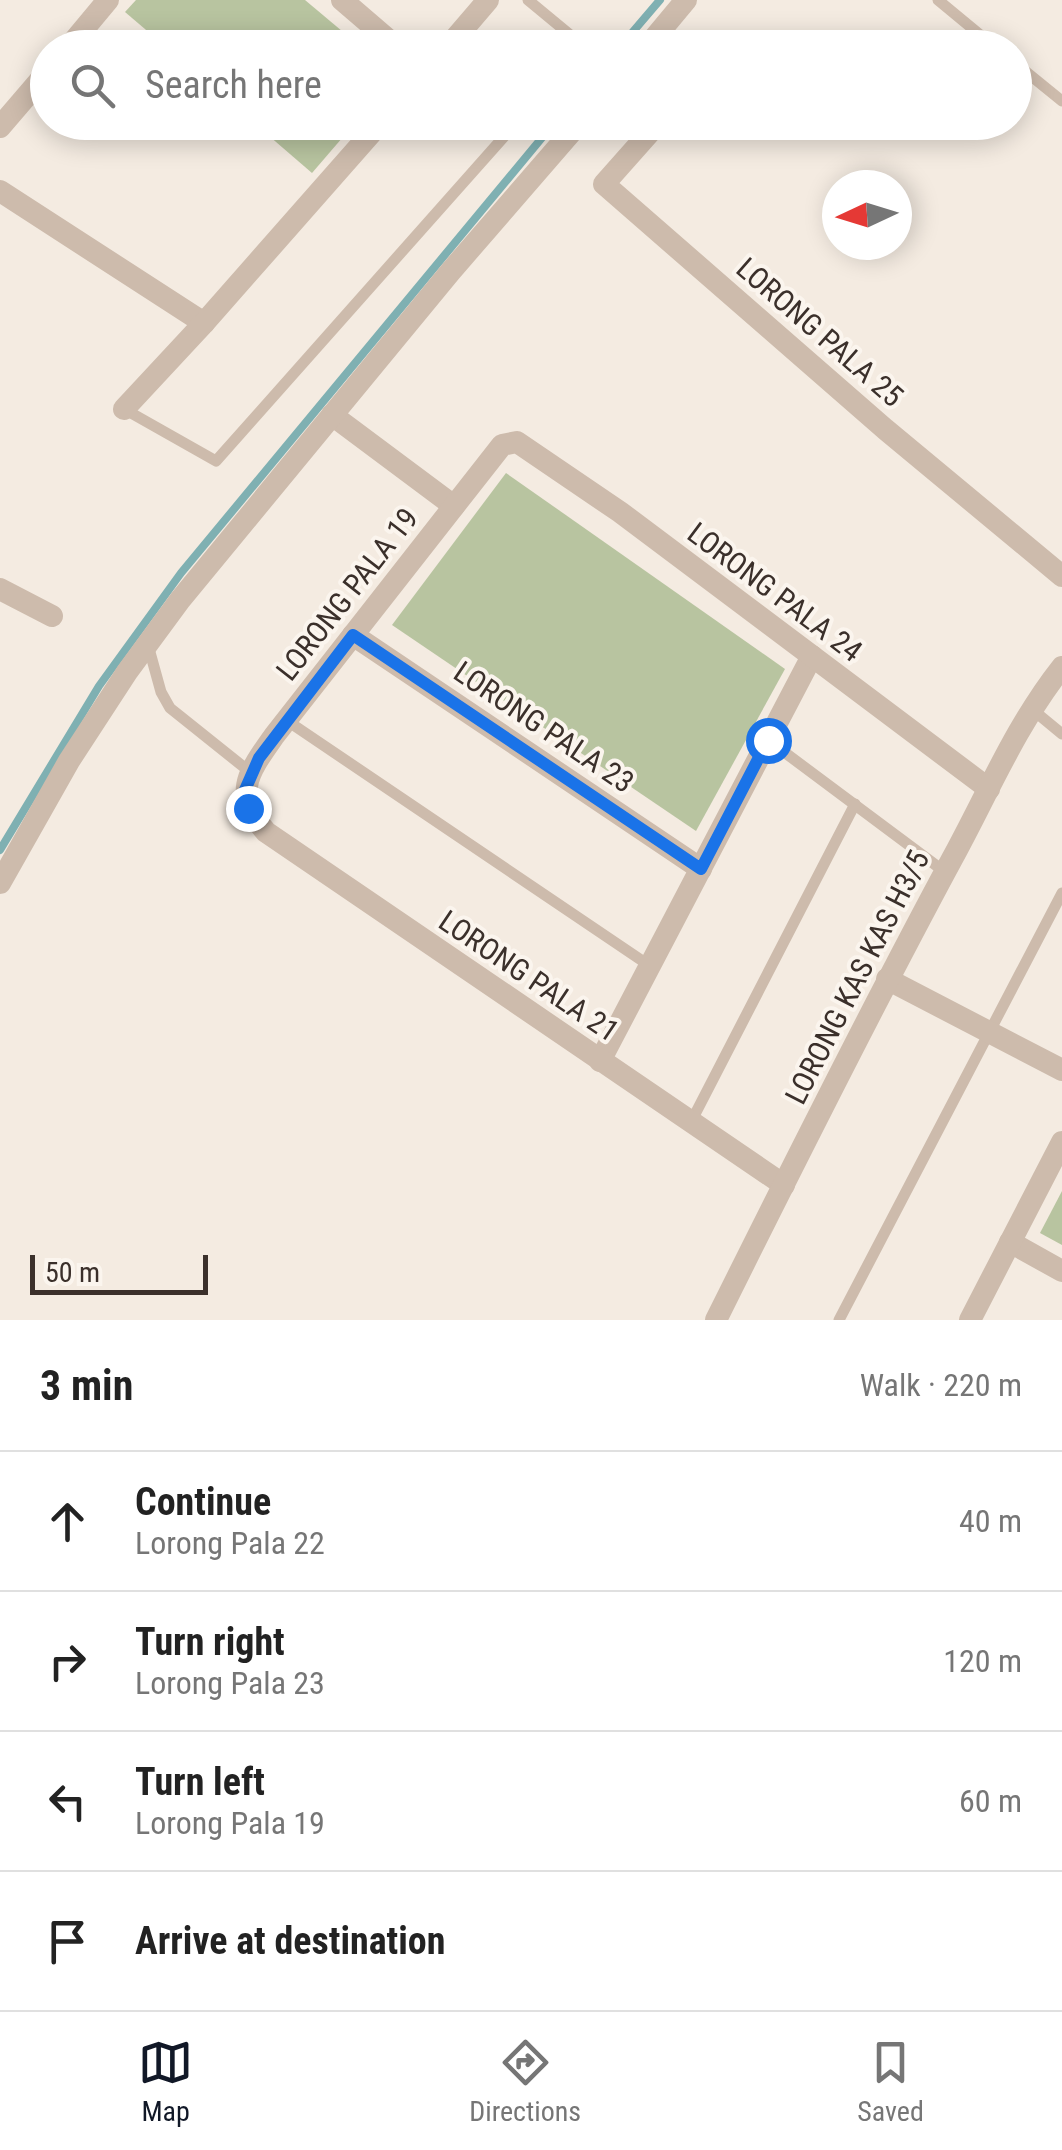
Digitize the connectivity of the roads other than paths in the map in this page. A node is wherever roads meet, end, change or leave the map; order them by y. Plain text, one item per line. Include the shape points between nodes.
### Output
1 (108, 0) edge
2 (342, 0) edge
3 (488, 0) edge
4 (528, 0) edge
5 (686, 0) edge
6 (938, 0) edge
7 (83, 30) edge
8 (377, 30) edge
9 (462, 30) edge
10 (563, 30) edge
11 (661, 30) edge
12 (974, 30) edge
13 (1032, 77) edge
14 (30, 92) edge
15 (1062, 101) edge
16 (0, 127) edge
17 (365, 140) edge
18 (501, 140) edge
19 (564, 140) edge
20 (643, 140) edge
21 (0, 190) edge
22 (204, 323) junction
23 (124, 409) joint
24 (332, 416) junction
25 (524, 446) joint
26 (454, 506) junction
27 (1062, 576) edge
28 (0, 589) edge
29 (52, 616) dead end
30 (353, 635) junction
31 (148, 645) junction
32 (812, 656) junction
33 (1062, 668) edge
34 (1032, 710) junction
35 (286, 720) junction
36 (1062, 734) edge
37 (768, 740) junction
38 (250, 772) junction
39 (989, 789) junction
40 (854, 804) junction
41 (701, 869) junction
42 (945, 872) junction
43 (0, 884) edge
44 (1062, 893) edge
45 (650, 966) junction
46 (887, 978) junction
47 (989, 1032) junction
48 (600, 1061) junction
49 (1062, 1070) edge
50 (690, 1122) junction
51 (1062, 1142) edge
52 (784, 1185) junction
53 (1010, 1242) junction
54 (1062, 1270) edge
55 (716, 1320) edge
56 (839, 1320) edge
57 (970, 1320) edge

1 - 7 street
2 - 8 street
3 - 9 street
4 - 10 lane
5 - 11 street
6 - 12 lane
13 - 15 lane
14 - 16 street
17 - 22 street
18 - 23 lane via 216,461
19 - 24 street
20 - 27 street, LORONG PALA 25 via 604,184
21 - 22 street
22 - 23 street
24 - 26 street
24 - 31 street
25 - 26 street, LORONG PALA 19 via 502,446
25 - 32 street, LORONG PALA 24
26 - 30 street, LORONG PALA 19
28 - 29 street
30 - 35 street, LORONG PALA 19
30 - 41 street, LORONG PALA 23
31 - 38 lane via 170,708
31 - 43 street via 69,761
32 - 37 street
32 - 39 street, LORONG PALA 24
33 - 34 street, LORONG KAS KAS H3/5
34 - 36 lane
34 - 39 street, LORONG KAS KAS H3/5
35 - 38 street, LORONG PALA 19
35 - 45 lane
37 - 40 lane
37 - 41 street
38 - 48 street, LORONG PALA 21 via 248,808 266,832
39 - 42 street, LORONG KAS KAS H3/5
40 - 42 lane
40 - 50 lane
41 - 45 street
42 - 46 street, LORONG KAS KAS H3/5
44 - 47 lane
45 - 48 street
46 - 47 street
46 - 52 street, LORONG KAS KAS H3/5
47 - 49 street
47 - 56 lane
48 - 50 street, LORONG PALA 21
50 - 52 street, LORONG PALA 21
51 - 53 street
52 - 55 street, LORONG KAS KAS H3/5
53 - 54 street
53 - 57 street

